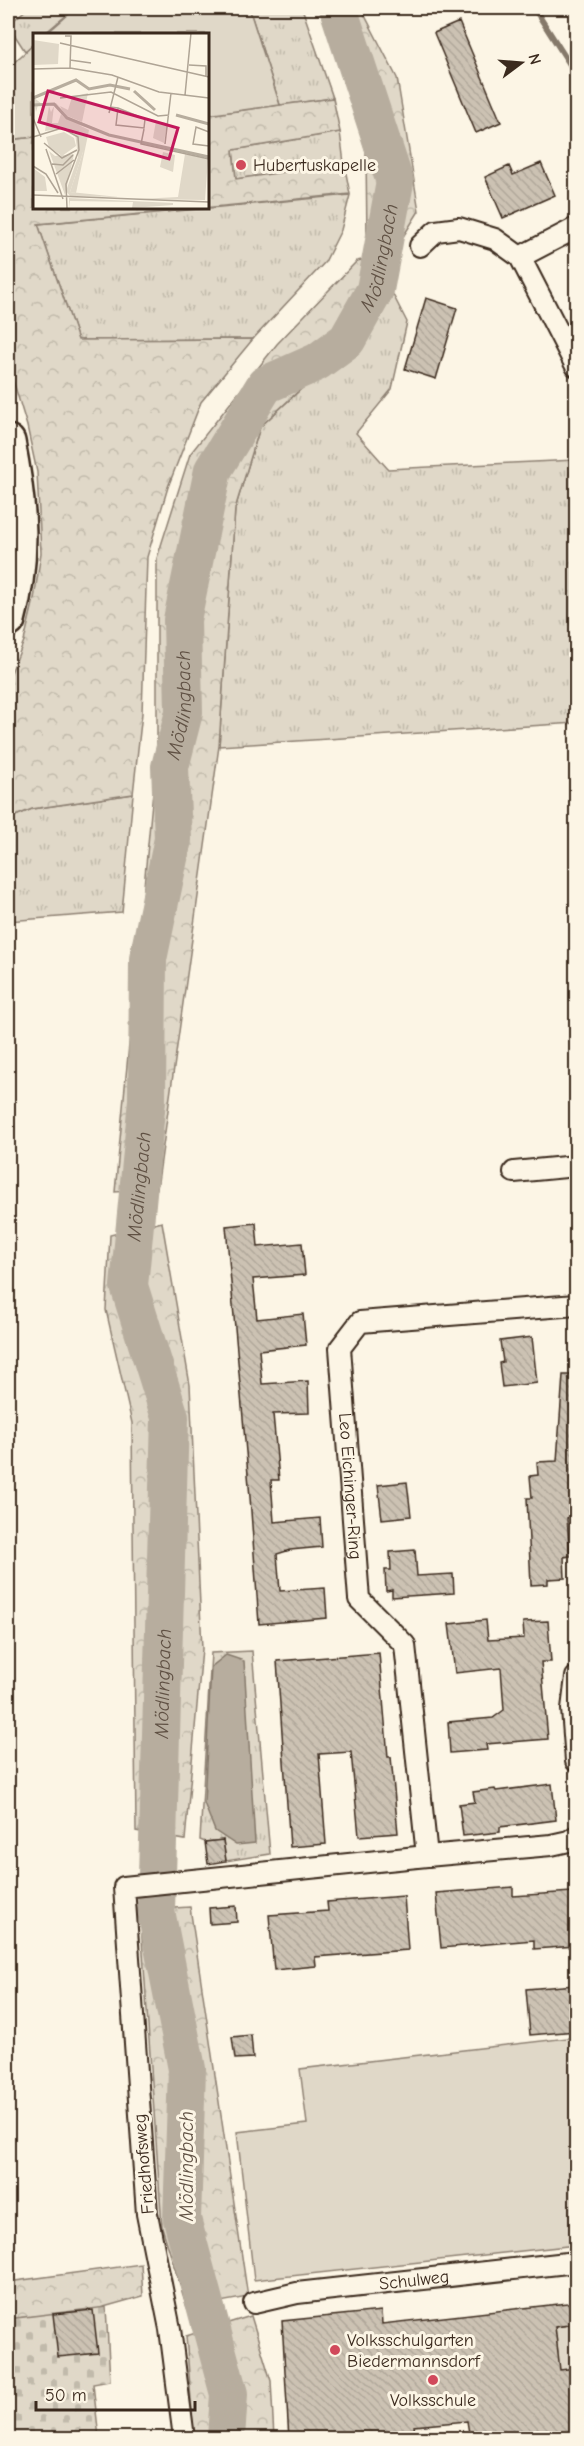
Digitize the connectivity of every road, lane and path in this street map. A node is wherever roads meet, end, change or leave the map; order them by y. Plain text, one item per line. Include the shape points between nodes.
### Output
1 (576, 228) edge
2 (420, 246) dead end
3 (520, 257) junction
4 (576, 366) edge
5 (8, 442) edge
6 (8, 620) edge
7 (576, 1166) edge
8 (514, 1172) dead end
9 (576, 1305) edge
10 (576, 1677) edge
11 (576, 1761) edge
12 (576, 1836) edge
13 (427, 1856) junction
14 (576, 2262) edge
15 (254, 2303) dead end
16 (184, 2439) edge

1 - 3 street
2 - 3 street via 436,231 459,228 495,239
3 - 4 street
5 - 6 highway via 18,494 19,548 15,595
7 - 8 street
9 - 13 street, Leo Eichinger-Ring via 360,1322 340,1348 359,1599 405,1645
10 - 11 street via 572,1709
12 - 13 street via 551,1845
13 - 16 street, Friedhofsweg via 124,1887 147,2214 170,2329
14 - 15 street, Schulweg via 297,2293

